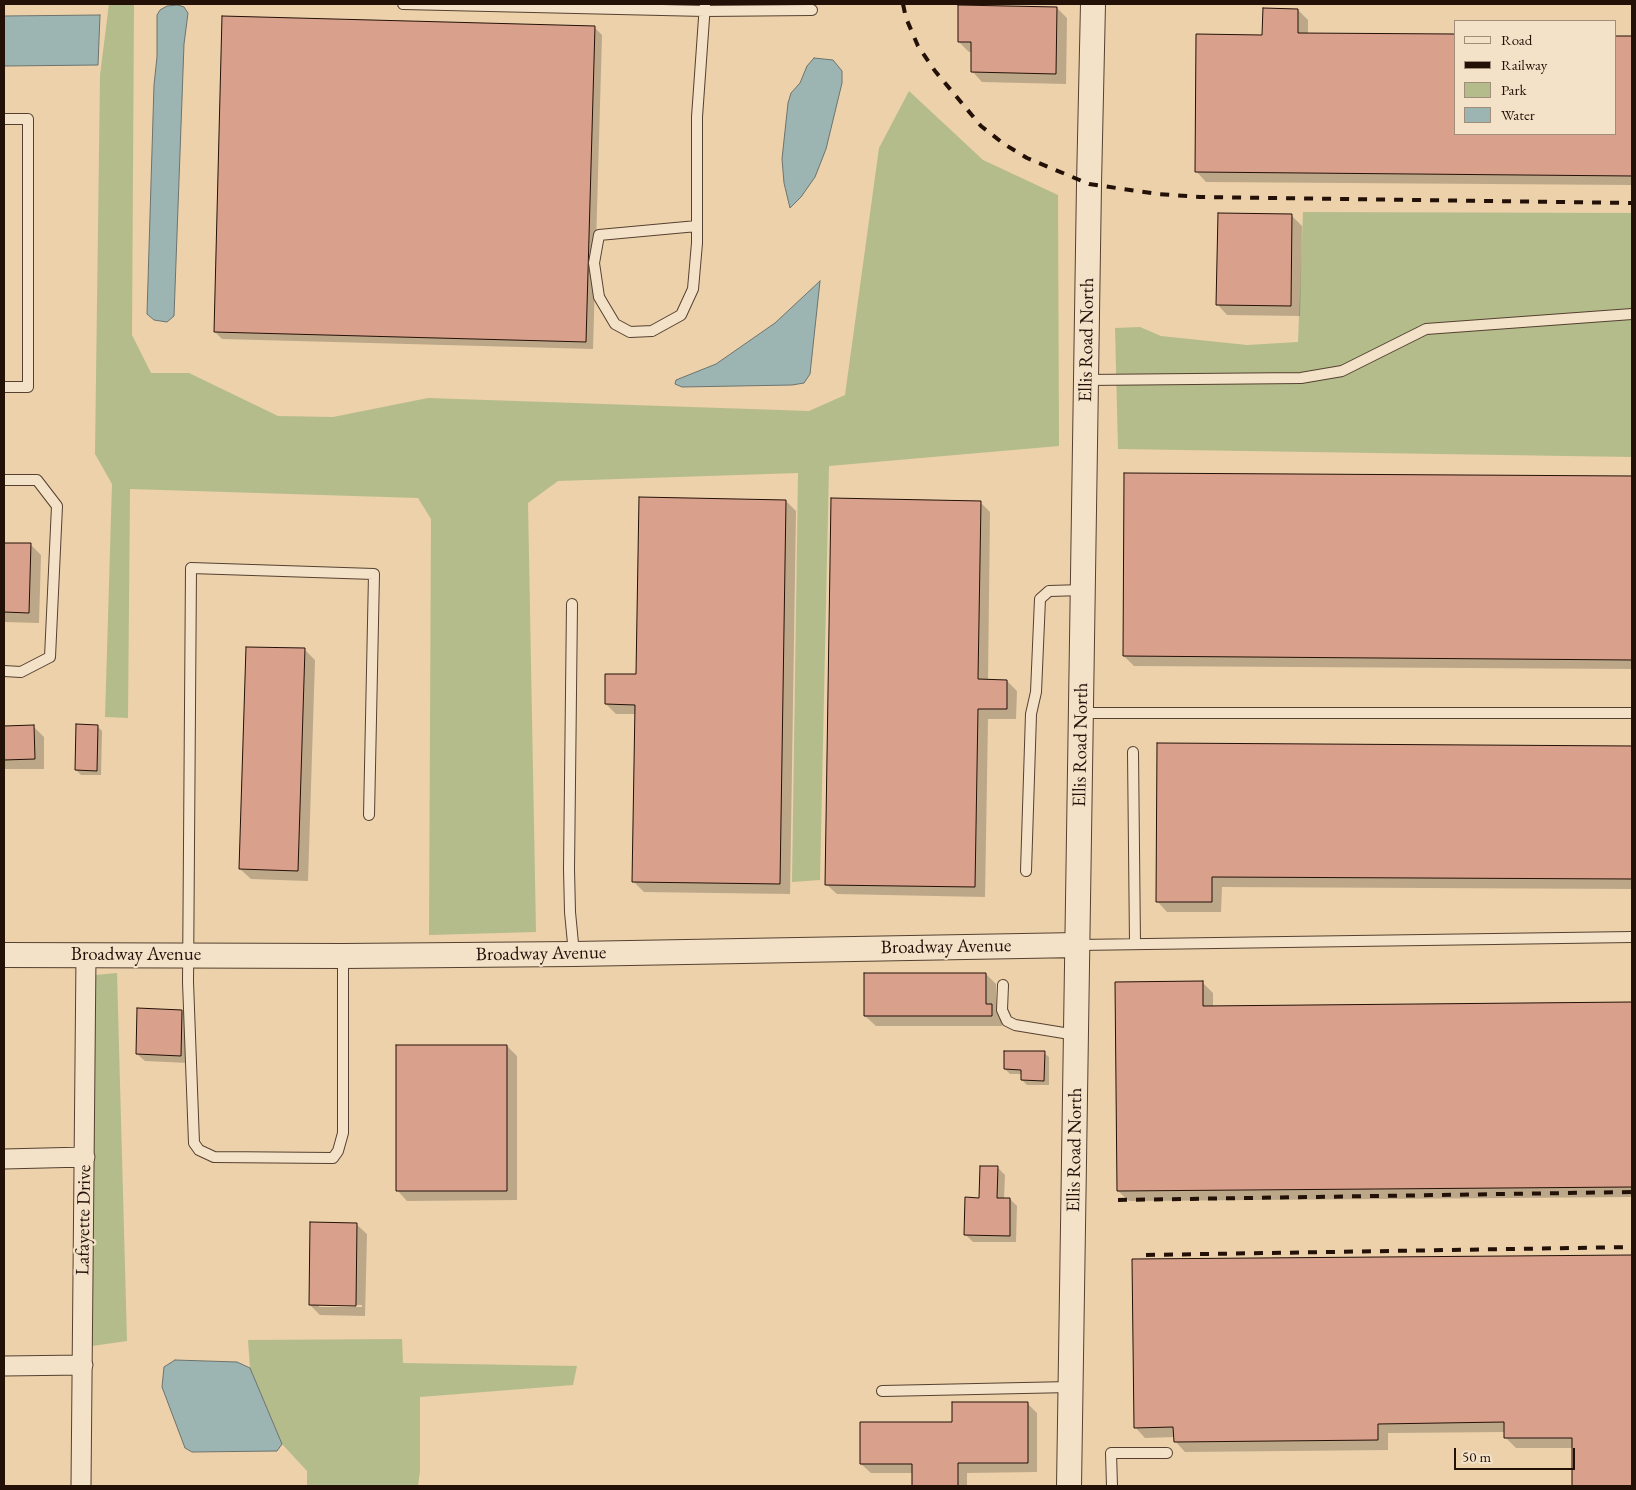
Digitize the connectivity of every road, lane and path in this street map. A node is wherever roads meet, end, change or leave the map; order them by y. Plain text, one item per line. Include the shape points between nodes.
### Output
1 (403, 4) edge
2 (1094, 4) edge
3 (705, 7) edge
4 (812, 10) dead end
5 (4, 119) edge
6 (697, 226) junction
7 (1632, 314) edge
8 (1086, 380) junction
9 (4, 386) edge
10 (4, 480) edge
11 (1083, 590) junction
12 (572, 604) dead end
13 (4, 671) edge
14 (1081, 713) junction
15 (1632, 713) edge
16 (1134, 752) dead end
17 (369, 815) dead end
18 (1026, 871) dead end
19 (1632, 937) edge
20 (1135, 944) junction
21 (1078, 945) junction
22 (574, 954) junction
23 (4, 955) edge
24 (86, 955) junction
25 (189, 956) junction
26 (343, 956) junction
27 (1003, 985) dead end
28 (1077, 1035) junction
29 (85, 1157) junction
30 (4, 1159) edge
31 (83, 1365) junction
32 (4, 1366) edge
33 (1071, 1387) junction
34 (882, 1391) dead end
35 (1167, 1453) dead end
36 (81, 1486) edge
37 (1070, 1486) edge
38 (1112, 1486) edge

1 - 3 lane
2 - 8 street, Ellis Road North
3 - 4 lane
3 - 6 lane via 697,117
5 - 9 lane via 28,119 28,387
6 - 6 lane via 693,290 681,315 652,331 630,332 615,324 600,297 594,262 599,235
7 - 8 lane via 1426,329 1342,371 1301,378
8 - 11 street, Ellis Road North
10 - 13 lane via 37,480 57,506 50,658 21,672
11 - 14 street, Ellis Road North
11 - 18 lane via 1049,591 1040,599 1036,692 1031,714
12 - 22 lane via 569,869
14 - 15 lane
14 - 21 street, Ellis Road North
16 - 20 lane
17 - 25 lane via 374,574 191,568
19 - 20 lane
20 - 21 lane
21 - 22 street, Broadway Avenue
21 - 28 street, Ellis Road North
22 - 26 street, Broadway Avenue
23 - 24 street, Broadway Avenue
24 - 25 street, Broadway Avenue
24 - 29 street, Lafayette Drive
25 - 26 street, Broadway Avenue
25 - 26 lane via 194,1143 199,1150 214,1157 332,1158 338,1151 342,1133
27 - 28 lane via 1002,1010 1007,1021
28 - 33 street, Ellis Road North
29 - 30 street
29 - 31 street, Lafayette Drive
31 - 32 street
31 - 36 street, Lafayette Drive
33 - 34 lane
33 - 37 street, Ellis Road North
35 - 38 lane via 1111,1453

